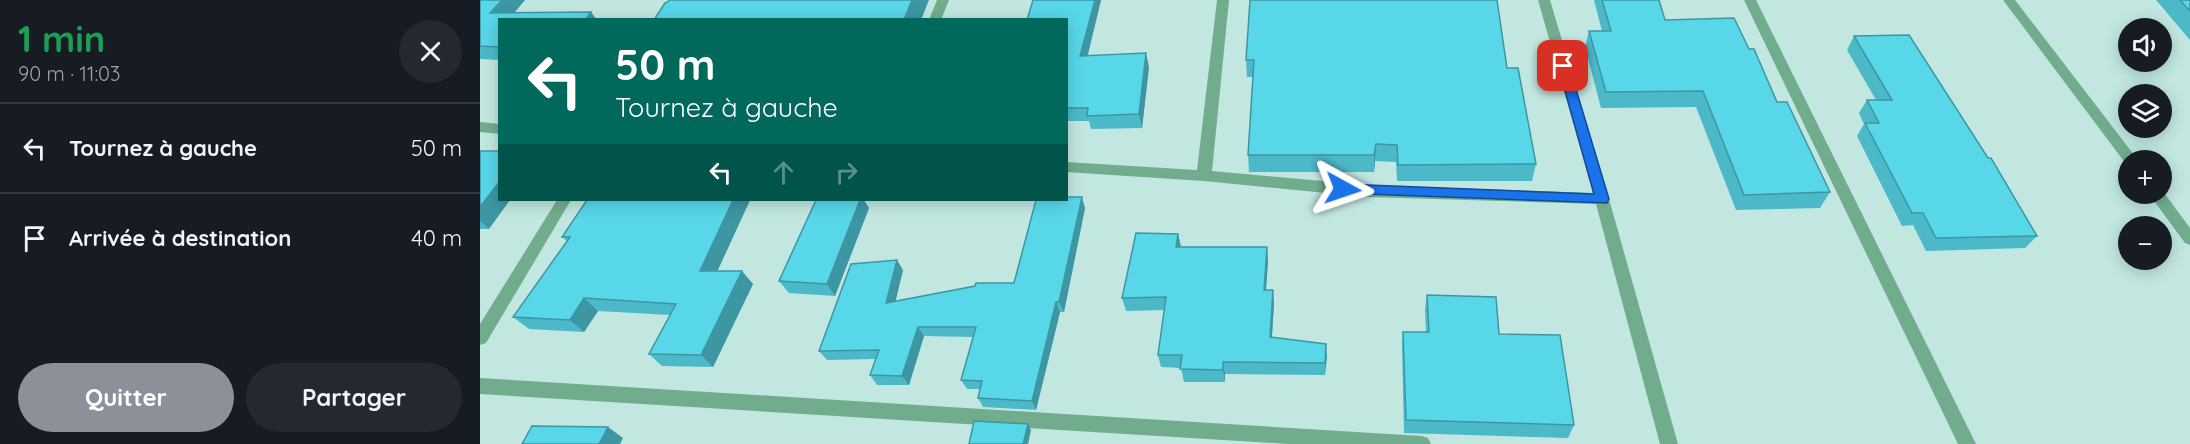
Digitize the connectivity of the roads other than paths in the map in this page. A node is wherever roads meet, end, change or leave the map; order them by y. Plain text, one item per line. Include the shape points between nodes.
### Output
1 (942, 0) edge
2 (1223, 0) edge
3 (1544, 0) edge
4 (1750, 0) edge
5 (2009, 0) edge
6 (936, 18) edge
7 (480, 128) edge
8 (498, 129) edge
9 (2123, 150) edge
10 (1068, 167) edge
11 (1204, 176) junction
12 (1602, 199) junction
13 (563, 201) edge
14 (2164, 204) edge
15 (2190, 238) edge
16 (480, 338) edge
17 (480, 386) edge
18 (1422, 444) edge
19 (1669, 444) edge
20 (1967, 444) edge

1 - 6 street
2 - 11 street
3 - 12 street
4 - 20 street
5 - 9 street
7 - 8 street
10 - 11 street
11 - 12 street via 1367,192
12 - 19 street
13 - 16 street
14 - 15 street
17 - 18 street

